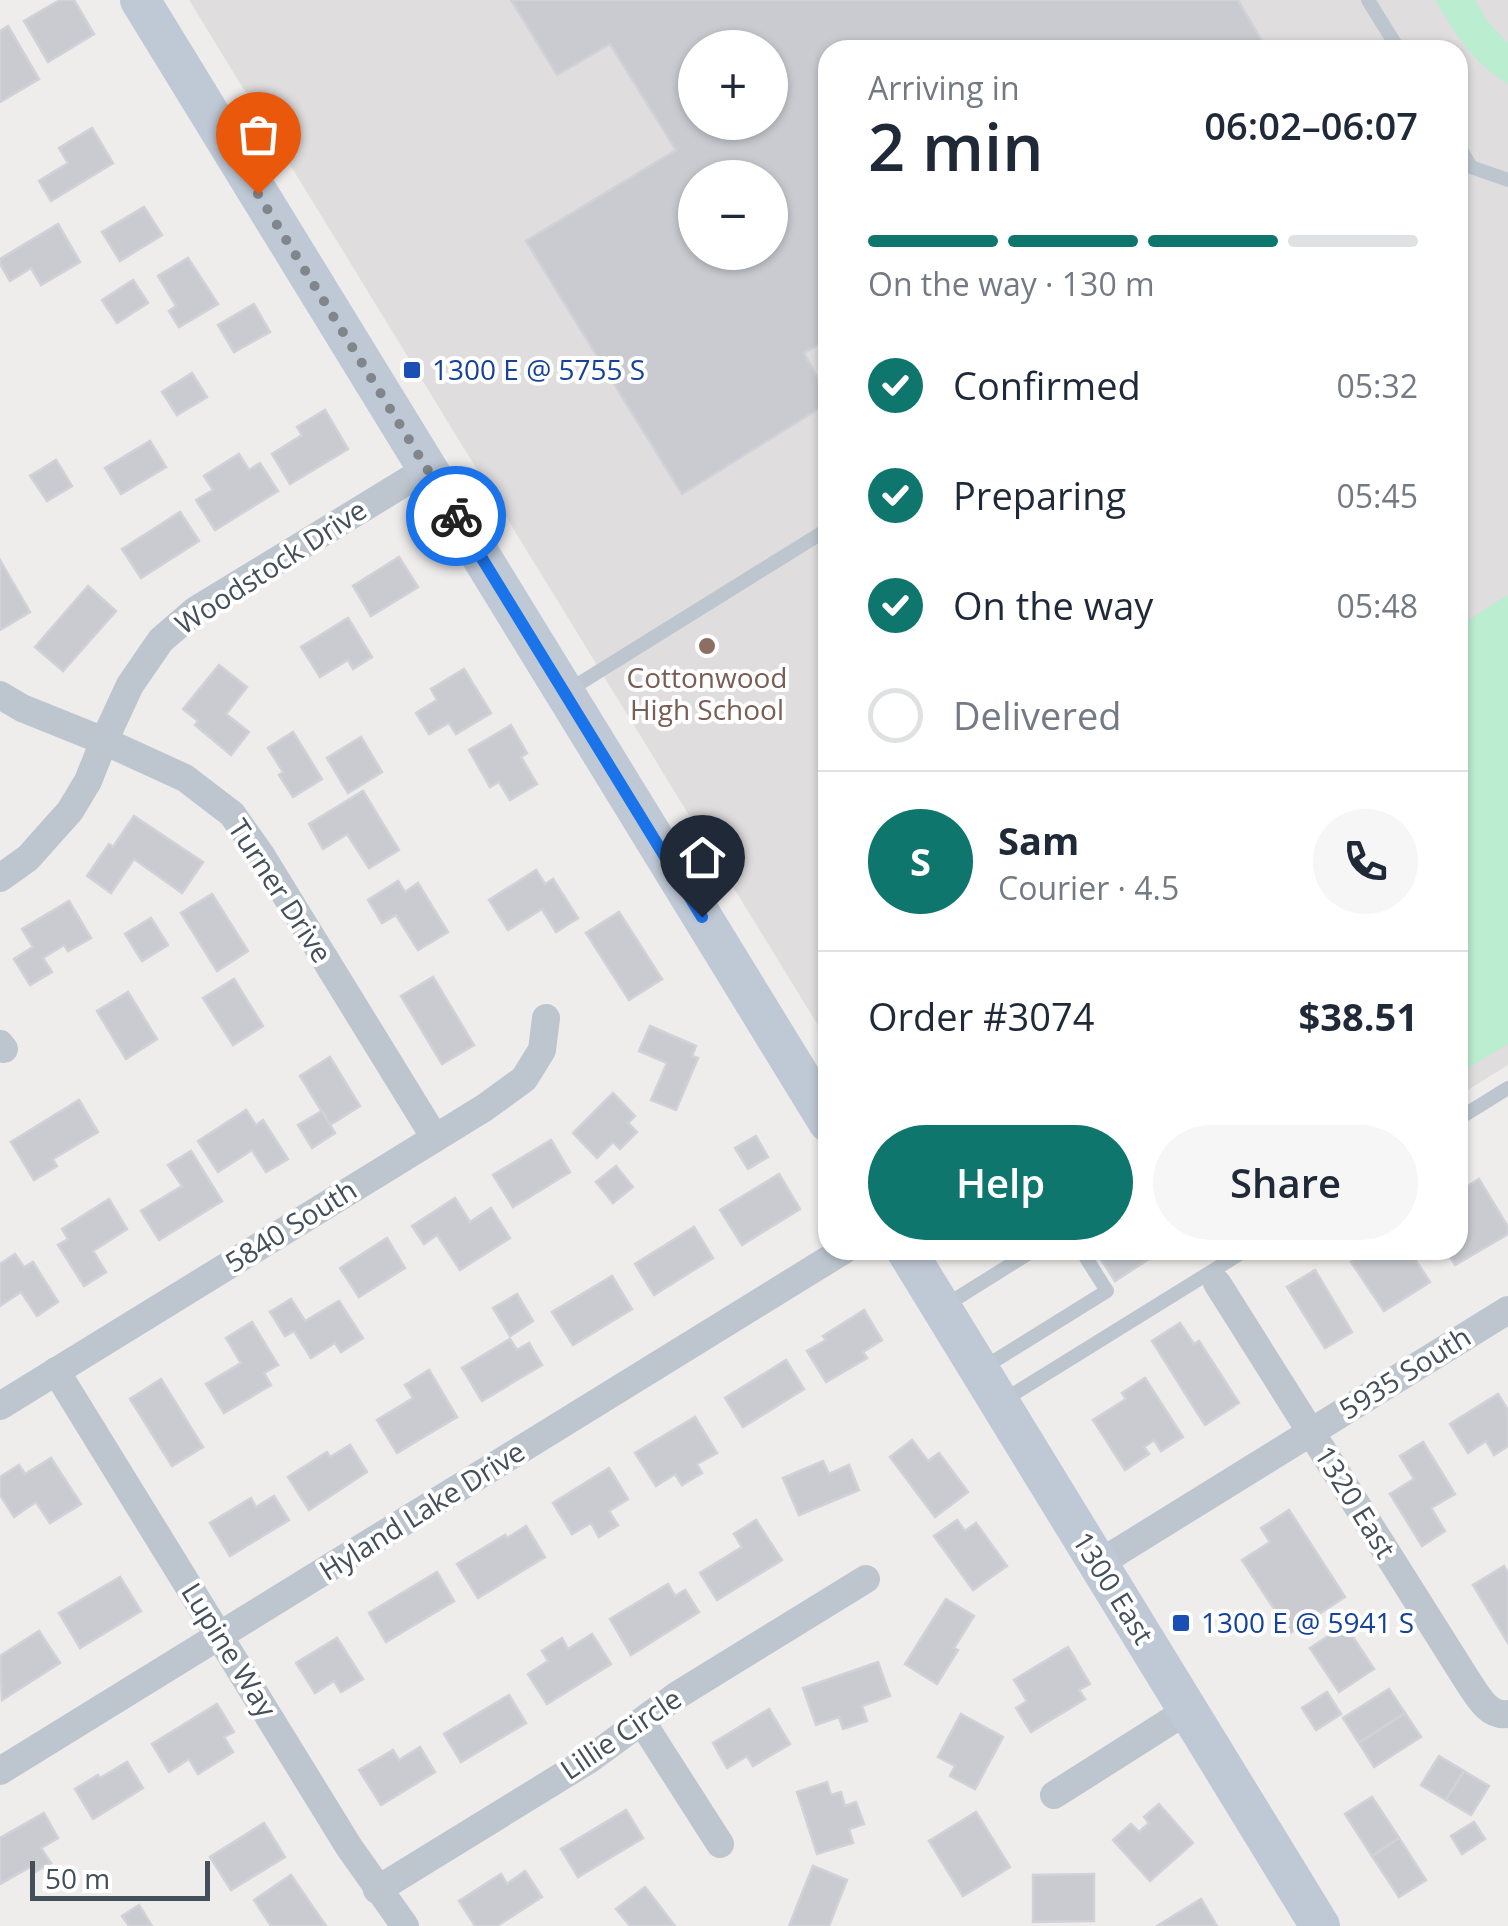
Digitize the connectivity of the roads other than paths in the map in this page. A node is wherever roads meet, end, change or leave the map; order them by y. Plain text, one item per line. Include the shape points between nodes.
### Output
1 (1368, 0) edge
2 (143, 1) edge
3 (1393, 40) edge
4 (1468, 163) edge
5 (1508, 180) edge
6 (427, 469) junction
7 (818, 535) edge
8 (564, 693) junction
9 (0, 695) edge
10 (104, 741) junction
11 (0, 878) edge
12 (546, 1018) dead end
13 (1508, 1088) edge
14 (818, 1101) edge
15 (1468, 1113) edge
16 (435, 1138) junction
17 (828, 1260) edge
18 (912, 1260) edge
19 (1018, 1260) edge
20 (1087, 1260) edge
21 (1227, 1260) edge
22 (1218, 1283) dead end
23 (941, 1308) junction
24 (1508, 1310) edge
25 (56, 1371) junction
26 (990, 1386) junction
27 (0, 1406) edge
28 (1311, 1431) junction
29 (1098, 1564) junction
30 (866, 1579) dead end
31 (220, 1635) junction
32 (1188, 1710) junction
33 (1504, 1715) edge
34 (642, 1722) junction
35 (0, 1771) edge
36 (1054, 1795) dead end
37 (720, 1844) dead end
38 (377, 1890) junction
39 (405, 1926) edge
40 (1320, 1926) edge

1 - 3 lane
2 - 6 main road
4 - 5 lane
6 - 8 main road
6 - 10 street, Woodstock Drive via 196,610 161,640 130,684
7 - 8 lane
8 - 14 main road
9 - 10 street, Turner Drive
10 - 11 street, Woodstock Drive via 70,811
10 - 16 street, Turner Drive via 185,778 232,814
12 - 16 street, 5840 South via 542,1050 524,1079
13 - 15 lane
16 - 25 street, 5840 South
17 - 31 street, Hyland Lake Drive
18 - 23 main road, 1300 East
19 - 23 lane
20 - 26 lane via 1107,1291
21 - 26 lane
22 - 28 street, 1320 East
23 - 26 main road, 1300 East
24 - 28 street, 5935 South
25 - 27 street, 5840 South
25 - 31 street, Lupine Way
26 - 29 main road, 1300 East
28 - 29 street, 5935 South
28 - 33 street, 1320 East via 1466,1680 1488,1708
29 - 32 main road, 1300 East
30 - 34 street, Lillie Circle
31 - 35 street, Hyland Lake Drive
31 - 38 street, Lupine Way
32 - 36 street
32 - 40 main road, 1300 East
34 - 37 street
34 - 38 street, Lillie Circle
38 - 39 street, Lupine Way

